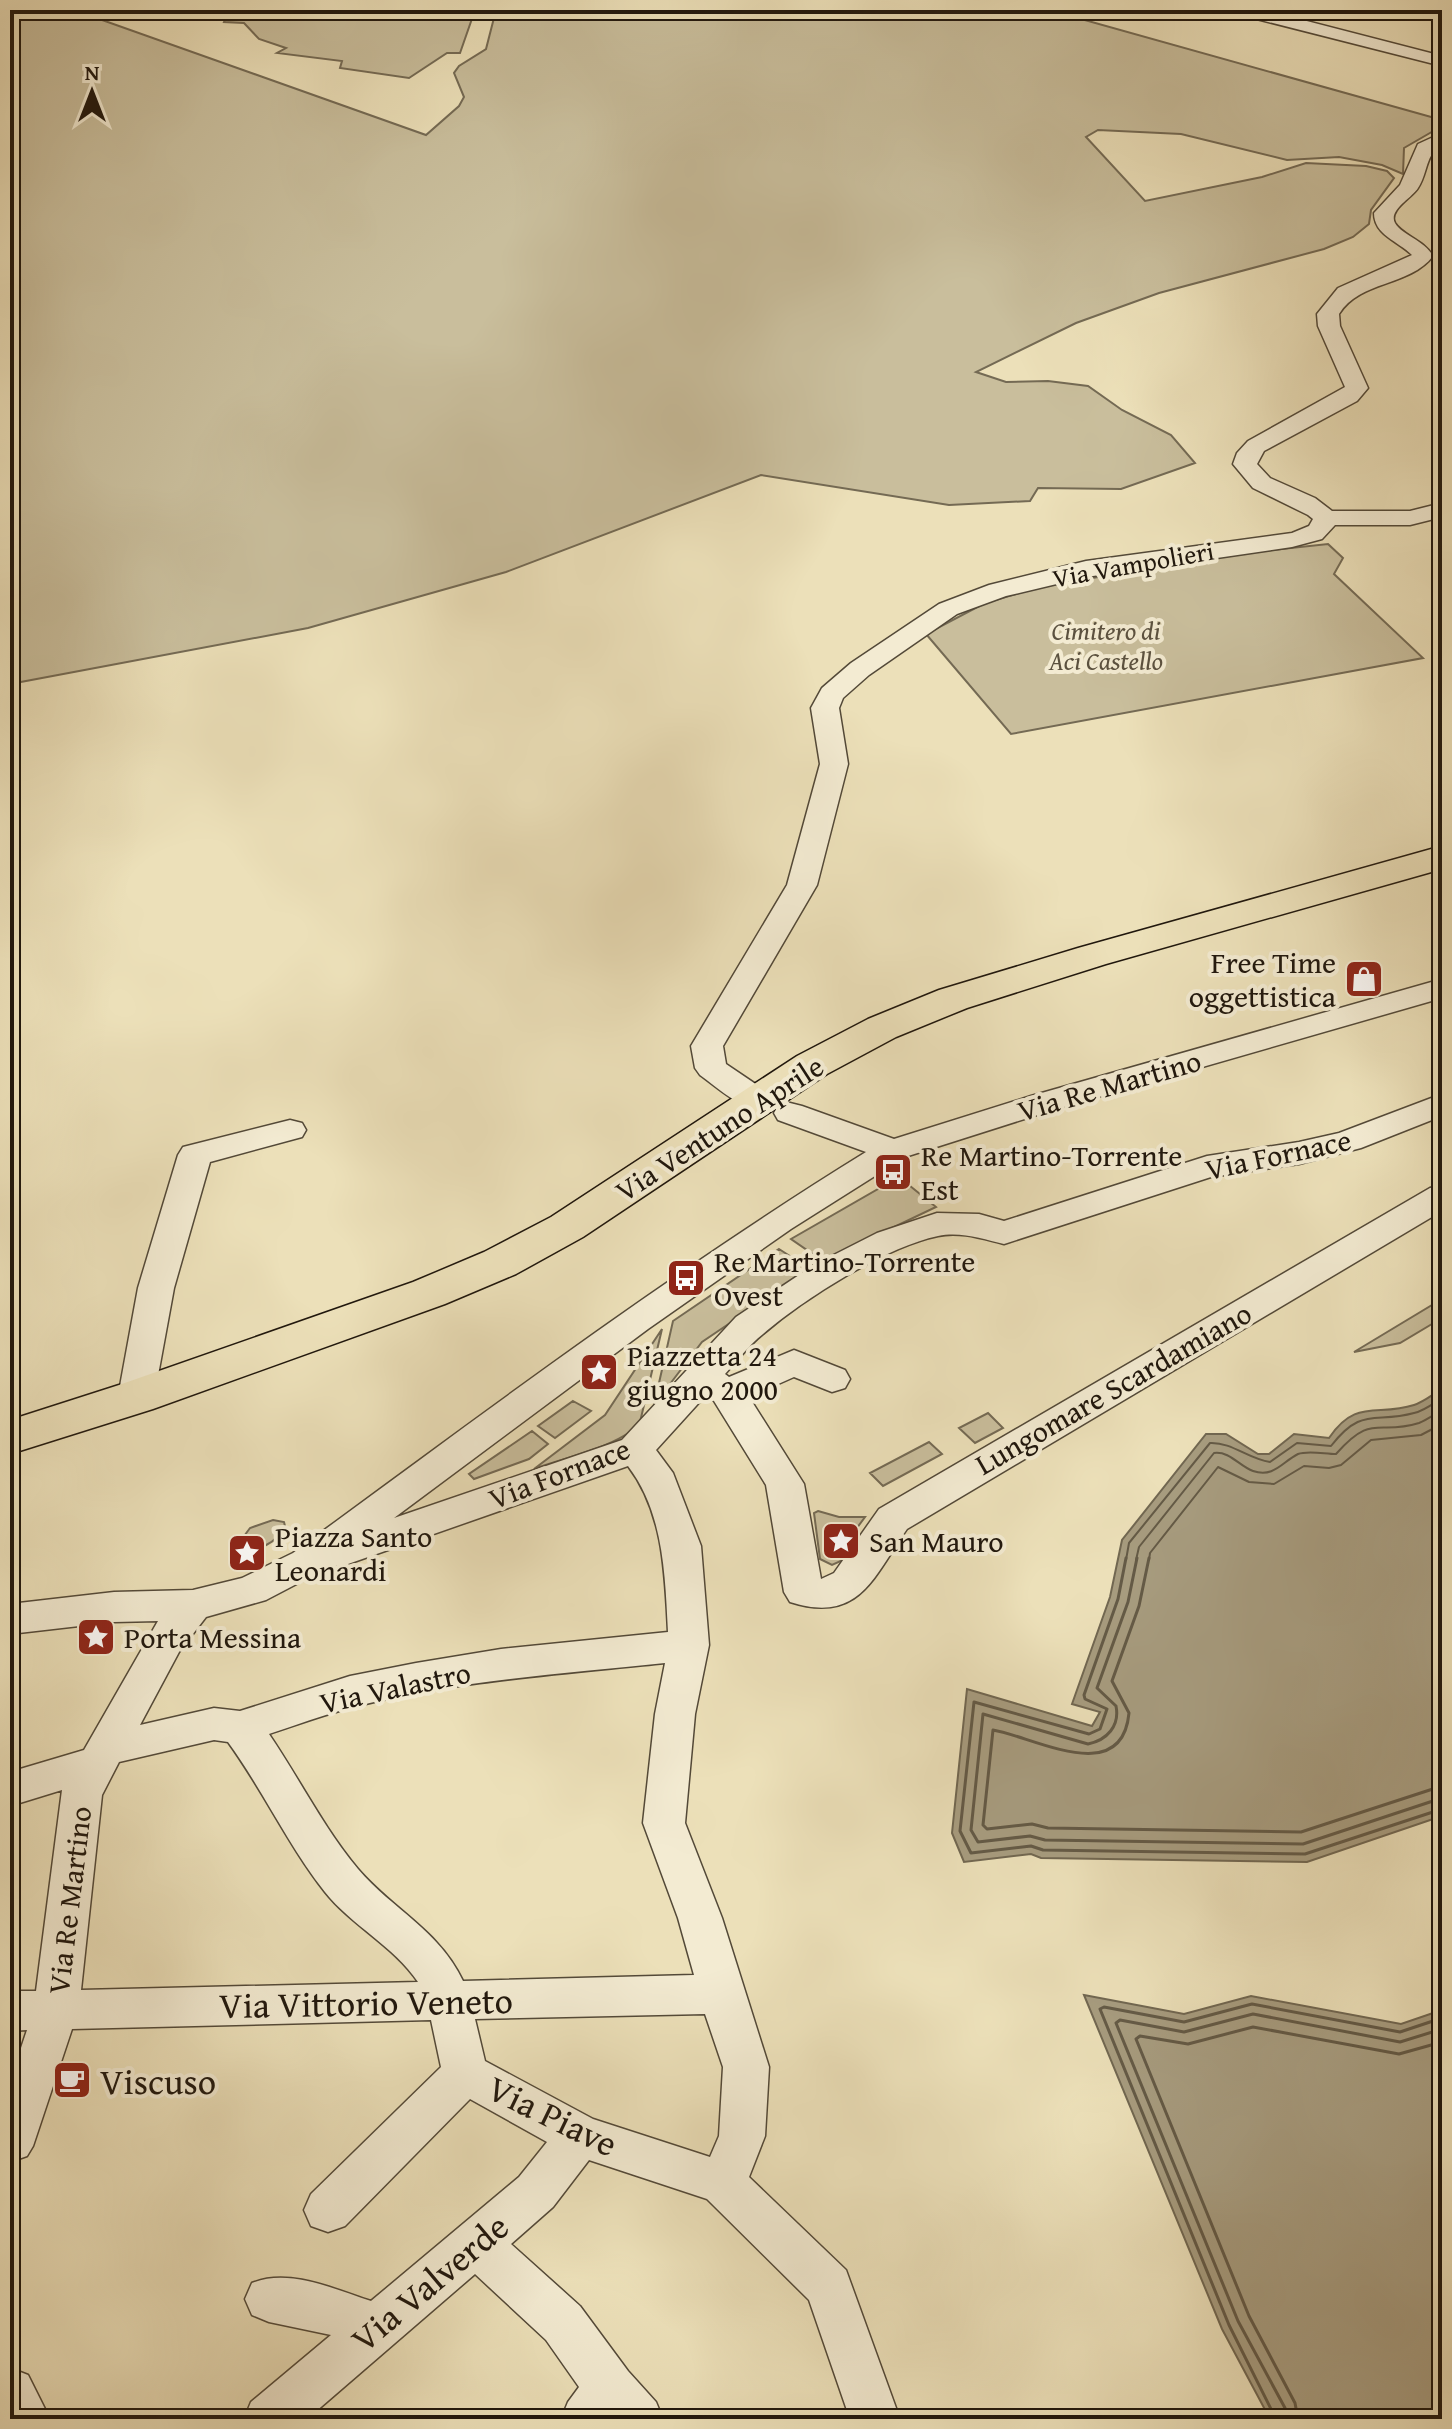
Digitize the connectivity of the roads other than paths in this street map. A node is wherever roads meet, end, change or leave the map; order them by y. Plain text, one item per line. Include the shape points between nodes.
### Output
1 (1243, 10) edge
2 (1330, 32) junction
3 (1305, 43) dead end
4 (1436, 58) edge
5 (1442, 139) edge
6 (1442, 510) edge
7 (1326, 518) junction
8 (1442, 857) edge
9 (1442, 988) edge
10 (1442, 1104) edge
11 (774, 1106) junction
12 (290, 1130) dead end
13 (893, 1150) junction
14 (1442, 1196) edge
15 (832, 1379) dead end
16 (714, 1384) junction
17 (136, 1397) junction
18 (10, 1437) edge
19 (635, 1449) junction
20 (307, 1563) junction
21 (193, 1605) junction
22 (10, 1619) edge
23 (689, 1645) junction
24 (240, 1727) junction
25 (101, 1756) junction
26 (10, 1789) edge
27 (721, 1994) junction
28 (447, 2000) junction
29 (56, 2010) junction
30 (10, 2011) edge
31 (465, 2073) junction
32 (580, 2136) junction
33 (10, 2141) edge
34 (723, 2183) junction
35 (328, 2210) dead end
36 (474, 2242) junction
37 (269, 2299) dead end
38 (376, 2326) junction
39 (10, 2392) edge
40 (612, 2409) edge
41 (25, 2419) edge
42 (269, 2419) edge
43 (873, 2419) edge

1 - 2 street
2 - 3 street
2 - 4 street
5 - 7 street via 1422,151 1411,186 1383,219 1423,256 1393,275 1343,294 1328,314 1357,388 1256,446 1245,464 1257,481
6 - 7 street via 1410,518
7 - 11 street, Via Vampolieri via 1314,535 1292,540 1086,569 998,590 948,609 831,694 825,708 834,764 802,885 707,1046 711,1068
8 - 11 main road, Via Ventuno Aprile via 953,999 812,1065
9 - 13 street, Via Re Martino
10 - 16 street, Via Fornace via 1349,1141 1207,1167 1004,1233 979,1225 937,1224 889,1241 826,1273 749,1326
11 - 13 street, Via Vampolieri
11 - 17 main road, Via Ventuno Aprile via 500,1263
12 - 17 street via 195,1155 156,1288
13 - 20 street, Via Re Martino via 635,1320
14 - 16 street, Lungomare Scardamiano via 893,1519 848,1583 830,1595 804,1592 785,1484
15 - 16 street via 794,1363
16 - 19 street, Via Fornace
17 - 18 main road, Via Ventuno Aprile
19 - 20 street, Via Fornace
19 - 23 street via 654,1473 682,1546
20 - 21 street, Via Re Martino via 252,1590
21 - 22 street via 114,1607
21 - 25 street, Via Re Martino via 165,1641
23 - 24 street, Via Valastro via 416,1679 350,1692
23 - 27 street via 675,1714 664,1823 700,1918
24 - 25 street, Via Valastro via 214,1724
24 - 28 street, Via Piave via 357,1898 432,1964
25 - 26 street, Via Valastro
25 - 29 street, Via Re Martino via 81,1794
27 - 28 street, Via Vittorio Veneto
27 - 34 street via 746,2067 742,2136
28 - 29 street, Via Vittorio Veneto
28 - 31 street, Via Piave
29 - 30 street, Via Vittorio Veneto
29 - 33 street, Via Re Martino
31 - 32 street, Via Piave
31 - 35 street
32 - 34 street, Via Piave
32 - 36 street, Via Valverde via 536,2192
34 - 43 street via 829,2286
36 - 38 street, Via Valverde
36 - 40 street via 563,2323
37 - 38 street via 315,2306
38 - 42 street, Via Valverde
39 - 41 street

